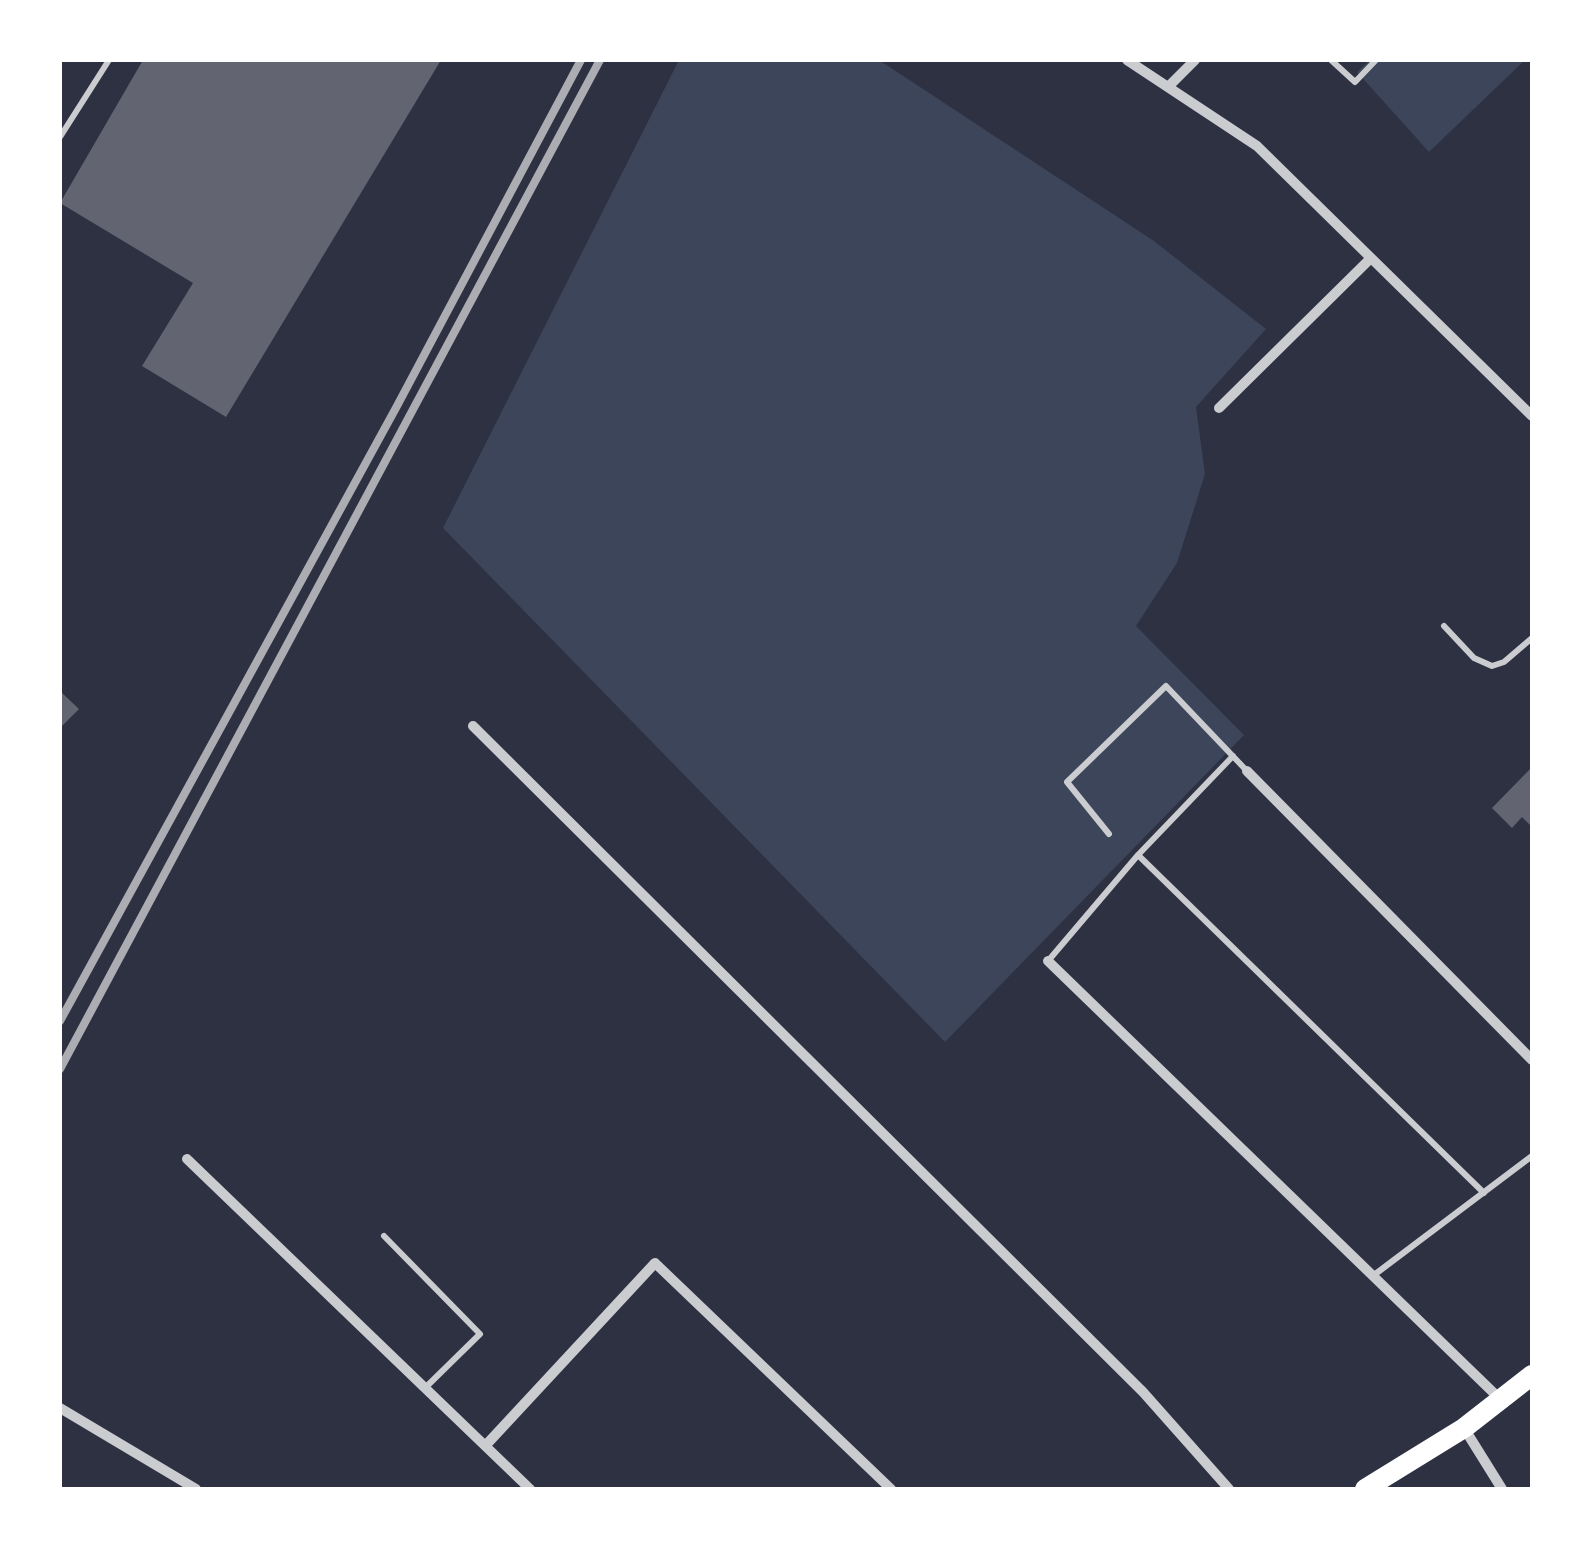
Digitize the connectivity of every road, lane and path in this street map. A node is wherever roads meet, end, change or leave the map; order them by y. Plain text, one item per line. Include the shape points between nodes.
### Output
1 (109, 60) edge
2 (1128, 60) edge
3 (1195, 60) edge
4 (1331, 60) edge
5 (1376, 60) edge
6 (1169, 86) junction
7 (60, 137) edge
8 (1370, 258) junction
9 (1220, 408) dead end
10 (1532, 416) edge
11 (1444, 626) dead end
12 (1532, 638) edge
13 (474, 726) dead end
14 (1233, 756) junction
15 (1246, 771) joint
16 (1109, 834) dead end
17 (1138, 855) junction
18 (1048, 960) joint
19 (1532, 1060) edge
20 (1532, 1156) edge
21 (186, 1159) dead end
22 (1484, 1193) junction
23 (384, 1236) dead end
24 (1374, 1275) junction
25 (1532, 1374) edge
26 (426, 1387) junction
27 (1500, 1399) junction
28 (60, 1408) edge
29 (1464, 1428) junction
30 (486, 1445) junction
31 (196, 1489) edge
32 (530, 1489) edge
33 (891, 1489) edge
34 (1229, 1489) edge
35 (1365, 1489) edge
36 (1502, 1489) edge

1 - 7 lane
2 - 6 street
3 - 6 street
4 - 5 lane via 1355,82
6 - 8 street via 1257,146
8 - 9 street
8 - 10 street
11 - 12 lane via 1474,658 1492,666
13 - 34 street via 1143,1392
14 - 15 lane
14 - 16 lane via 1166,686 1067,782
14 - 17 lane
15 - 19 street
17 - 18 lane
17 - 22 lane
18 - 24 street
20 - 22 lane
21 - 26 street
22 - 24 lane
23 - 26 lane via 480,1334
24 - 27 street
25 - 27 main road
26 - 30 street
27 - 29 main road
28 - 31 street
29 - 35 main road
29 - 36 street
30 - 32 street
30 - 33 street via 655,1263

